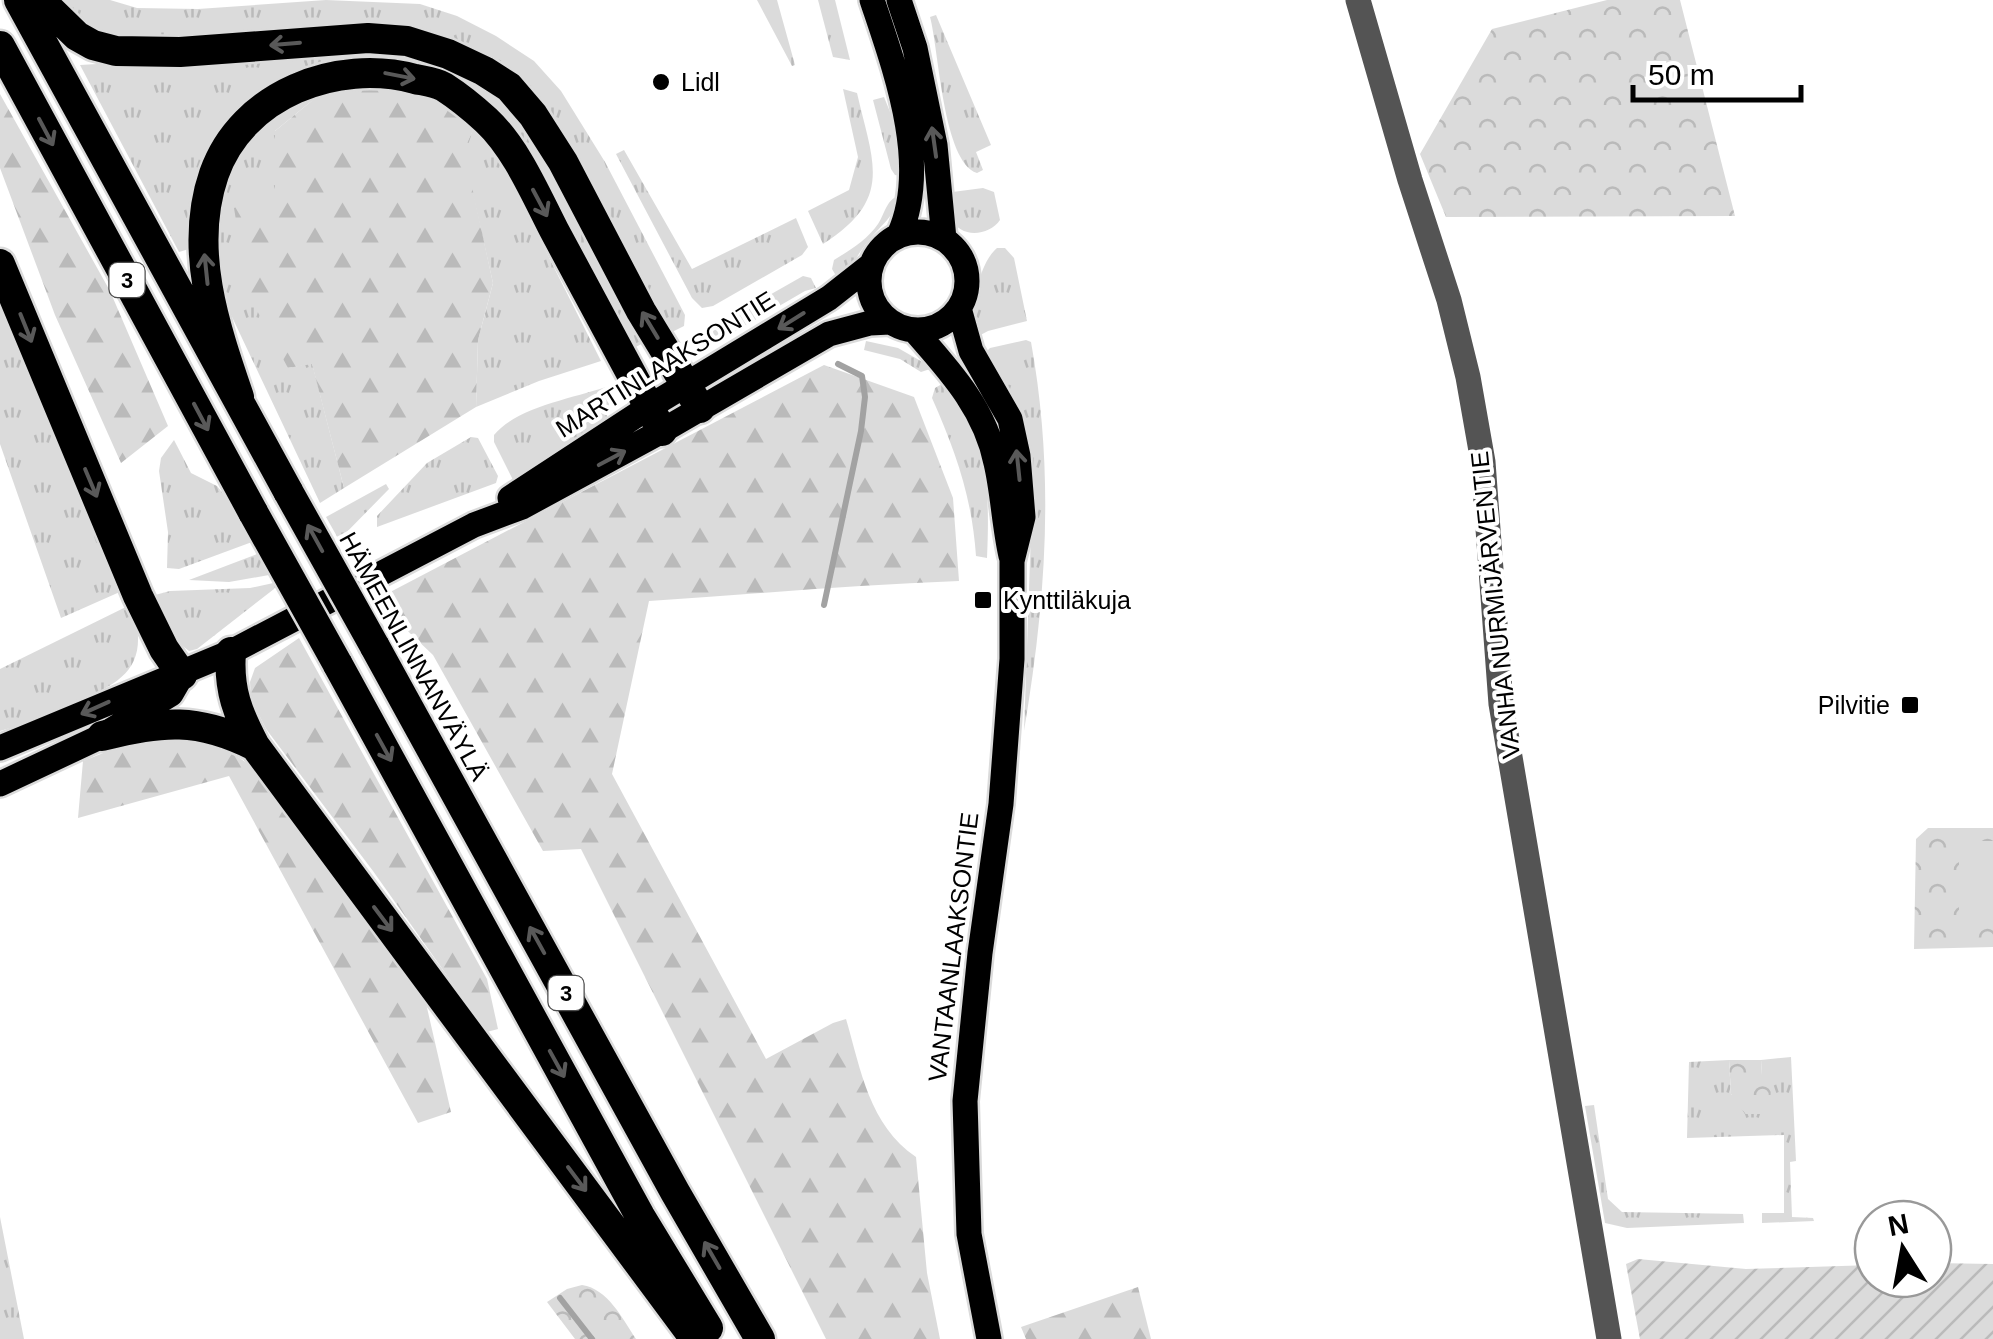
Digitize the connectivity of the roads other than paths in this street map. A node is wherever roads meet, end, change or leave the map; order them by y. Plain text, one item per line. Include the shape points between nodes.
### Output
1 (19, 0) edge
2 (40, 0) edge
3 (872, 0) edge
4 (898, 0) edge
5 (1358, 0) edge
6 (0, 46) edge
7 (899, 235) junction
8 (944, 239) junction
9 (0, 264) edge
10 (871, 265) junction
11 (958, 308) junction
12 (902, 326) junction
13 (240, 397) junction
14 (693, 397) junction
15 (655, 419) junction
16 (1012, 561) junction
17 (231, 652) junction
18 (182, 675) junction
19 (102, 736) junction
20 (255, 746) junction
21 (0, 748) edge
22 (0, 784) edge
23 (695, 1339) edge
24 (715, 1339) edge
25 (760, 1339) edge
26 (988, 1339) edge
27 (1609, 1339) edge

1 - 13 highway, HÄMEENLINNANVÄYLÄ / 3
14 -> 2 highway via 533,115 510,87 484,71 407,41 368,38 116,51 77,36
3 - 7 main road via 898,77 912,176 910,212
8 -> 4 main road via 935,145
5 - 27 street, VANHA NURMIJÄRVENTIE via 1468,377 1483,462 1501,704
6 -> 24 highway, 3, bridge via 640,1216
7 - 8 main road via 922,232
7 - 10 main road
8 - 11 main road via 966,269
9 -> 18 highway via 135,588
10 - 12 main road via 878,310
10 -> 14 main road, MARTINLAAKSONTIE
11 - 12 main road via 939,325
16 -> 11 main road, VANTAANLAAKSONTIE via 1023,517 1018,456 1010,419 971,351
12 - 14 main road, MARTINLAAKSONTIE via 870,322 829,334
12 - 16 main road, VANTAANLAAKSONTIE via 968,394 985,428
13 -> 15 highway via 204,266 214,174 236,135 265,106 302,84 392,72 441,86 488,122 519,165
25 -> 13 highway, HÄMEENLINNANVÄYLÄ / 3, bridge
14 - 15 main road, MARTINLAAKSONTIE
15 - 17 main road, MARTINLAAKSONTIE via 515,493 492,516
16 - 26 main road, VANTAANLAAKSONTIE via 1000,804 966,1100 969,1234
17 - 18 main road, MARTINLAAKSONTIE
17 - 20 highway via 234,707
18 - 19 main road, MARTINLAAKSONTIE via 171,694
18 -> 21 main road, MARTINLAAKSONTIE
19 - 20 highway via 185,723
19 - 22 main road, MARTINLAAKSONTIE
20 -> 23 highway

